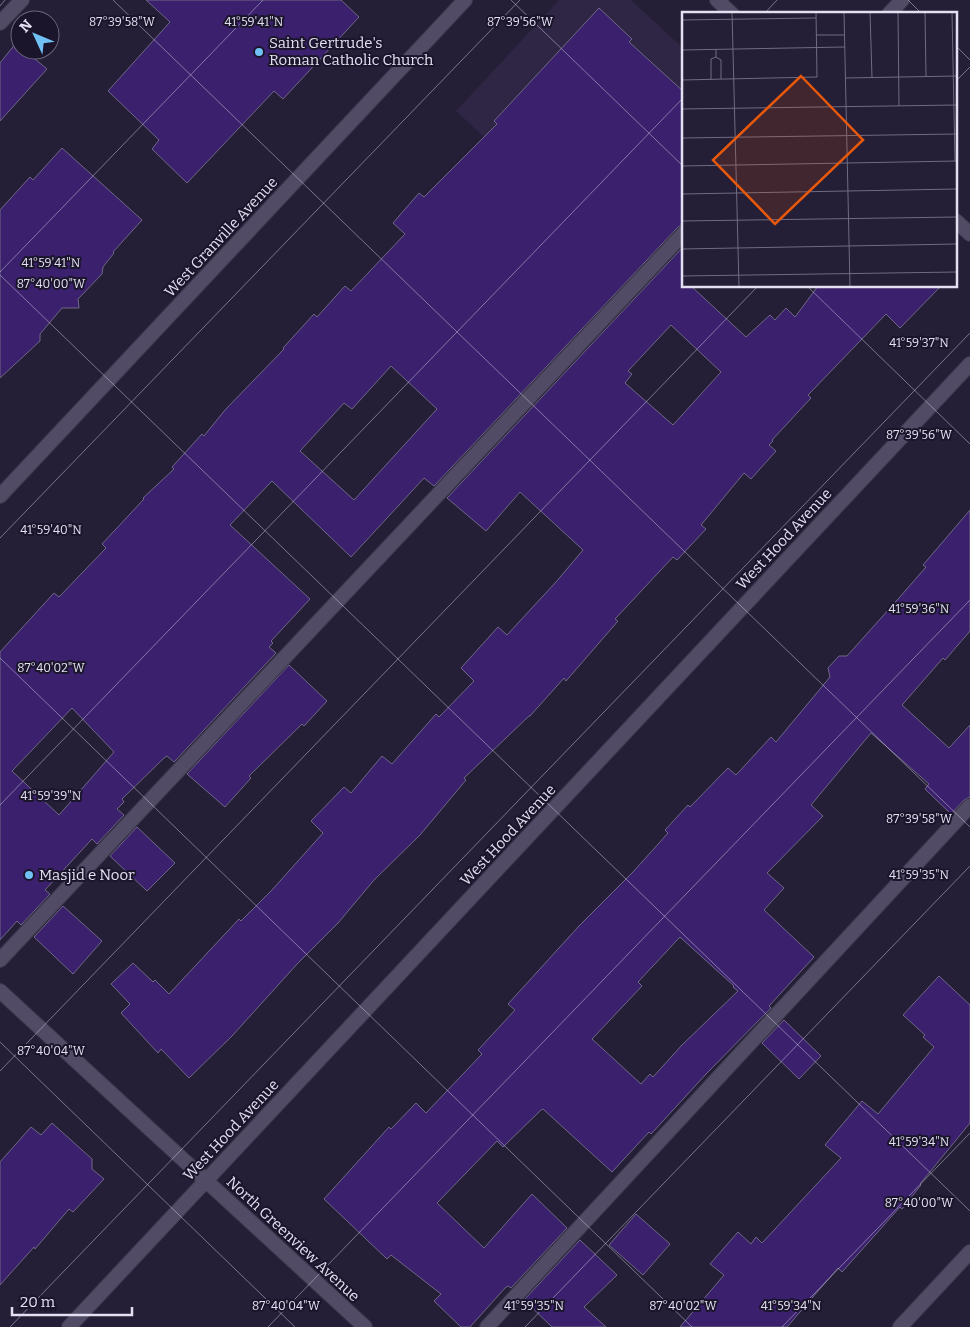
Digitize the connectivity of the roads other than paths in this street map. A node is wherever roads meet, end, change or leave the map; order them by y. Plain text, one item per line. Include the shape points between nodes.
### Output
1 (22, 0) edge
2 (465, 0) edge
3 (717, 0) edge
4 (902, 0) edge
5 (730, 12) edge
6 (892, 12) edge
7 (0, 23) edge
8 (958, 223) edge
9 (682, 234) edge
10 (970, 234) edge
11 (970, 364) edge
12 (0, 496) edge
13 (970, 806) edge
14 (0, 960) edge
15 (0, 991) edge
16 (206, 1181) junction
17 (970, 1252) edge
18 (69, 1327) edge
19 (365, 1327) edge
20 (488, 1327) edge
21 (900, 1327) edge

1 - 7 street
2 - 12 street, West Granville Avenue
3 - 5 street
4 - 6 street
8 - 10 street
9 - 14 street
11 - 16 street, West Hood Avenue
13 - 20 street
15 - 16 street, North Greenview Avenue
16 - 18 street, West Hood Avenue
16 - 19 street, North Greenview Avenue
17 - 21 street

